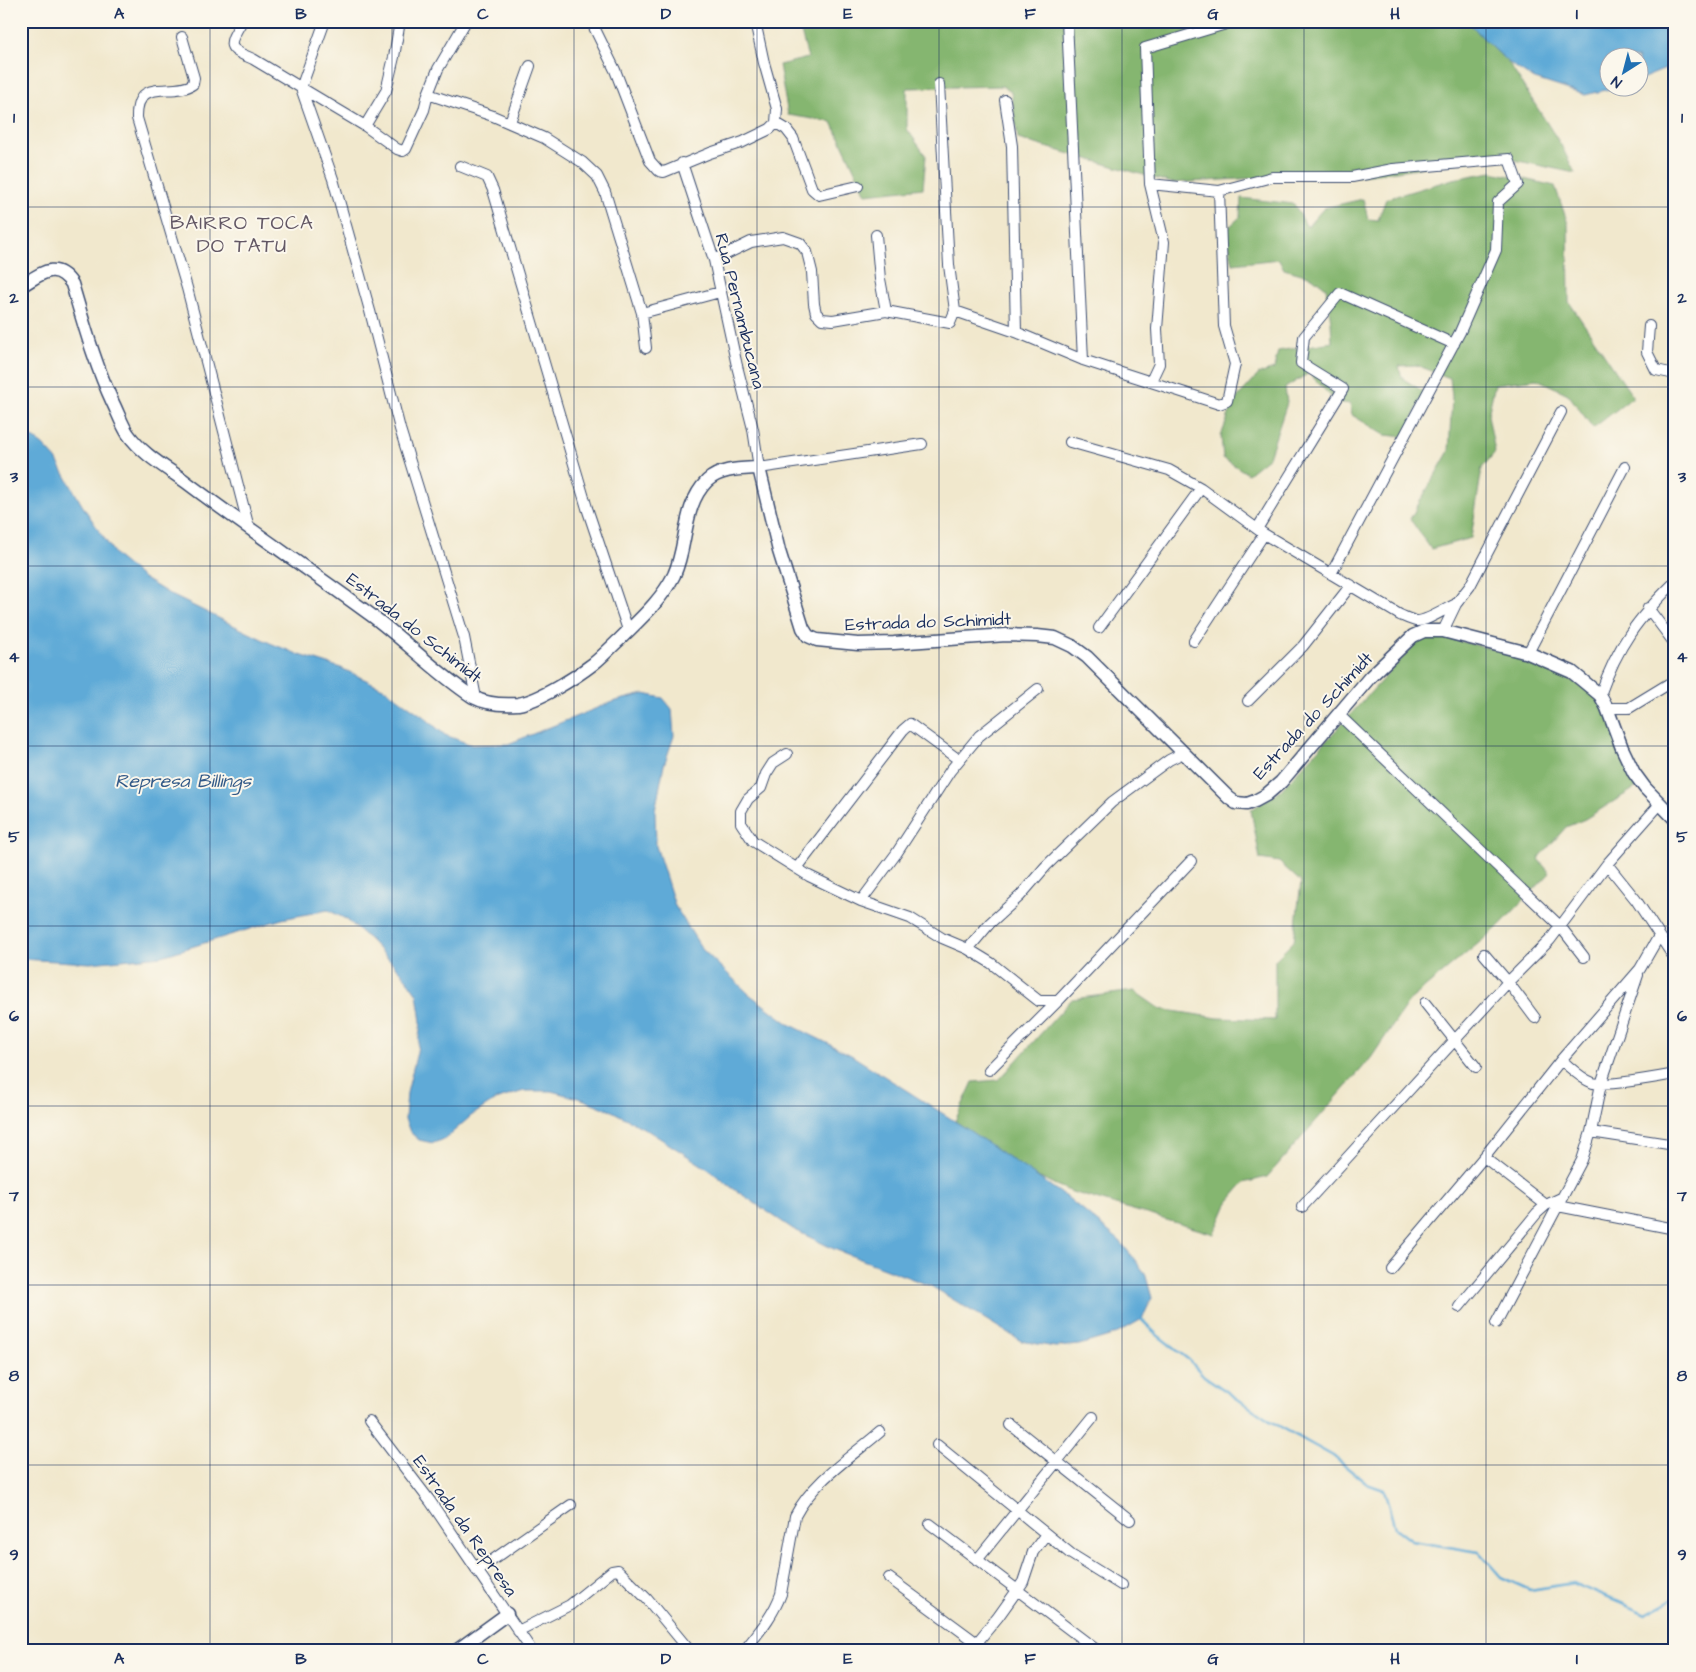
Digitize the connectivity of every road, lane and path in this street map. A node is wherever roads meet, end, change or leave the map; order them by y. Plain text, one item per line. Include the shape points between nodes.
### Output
1 (242, 21) edge
2 (325, 21) edge
3 (400, 21) edge
4 (466, 21) edge
5 (591, 21) edge
6 (755, 21) edge
7 (1067, 21) edge
8 (1236, 21) edge
9 (182, 37) dead end
10 (530, 66) dead end
11 (939, 84) dead end
12 (301, 88) junction
13 (428, 94) junction
14 (1005, 100) dead end
15 (510, 122) junction
16 (776, 123) junction
17 (365, 126) junction
18 (682, 164) junction
19 (460, 166) dead end
20 (1150, 184) junction
21 (858, 186) dead end
22 (1219, 191) junction
23 (876, 235) dead end
24 (714, 260) junction
25 (21, 286) edge
26 (720, 292) junction
27 (886, 311) junction
28 (955, 311) junction
29 (642, 313) junction
30 (1650, 326) dead end
31 (1016, 332) junction
32 (1454, 344) junction
33 (646, 348) dead end
34 (1083, 360) junction
35 (1675, 374) edge
36 (1151, 381) junction
37 (1561, 412) dead end
38 (1070, 442) dead end
39 (922, 444) dead end
40 (1625, 467) dead end
41 (759, 468) junction
42 (1201, 488) junction
43 (249, 528) junction
44 (1260, 531) junction
45 (1331, 574) junction
46 (1675, 582) edge
47 (1351, 585) junction
48 (1456, 604) junction
49 (1648, 608) junction
50 (1099, 628) dead end
51 (628, 630) junction
52 (1443, 631) junction
53 (1194, 641) dead end
54 (1675, 644) edge
55 (1528, 653) junction
56 (1675, 680) edge
57 (1038, 689) dead end
58 (1600, 695) junction
59 (476, 698) junction
60 (1248, 701) dead end
61 (1607, 708) junction
62 (1338, 714) junction
63 (1183, 753) junction
64 (787, 754) dead end
65 (959, 760) junction
66 (1660, 804) junction
67 (1675, 819) edge
68 (1191, 861) dead end
69 (1607, 864) junction
70 (797, 868) junction
71 (861, 901) junction
72 (1560, 926) junction
73 (1660, 936) junction
74 (968, 949) junction
75 (1484, 954) dead end
76 (1584, 957) dead end
77 (1675, 959) edge
78 (1640, 969) junction
79 (1508, 982) junction
80 (1058, 1001) junction
81 (1425, 1003) dead end
82 (1535, 1018) dead end
83 (1454, 1041) junction
84 (1561, 1060) junction
85 (1476, 1067) dead end
86 (989, 1070) dead end
87 (1675, 1074) edge
88 (1601, 1084) junction
89 (1591, 1132) junction
90 (1675, 1146) edge
91 (1484, 1157) junction
92 (1560, 1202) junction
93 (1546, 1204) junction
94 (1302, 1207) dead end
95 (1675, 1229) edge
96 (1390, 1268) dead end
97 (1459, 1307) dead end
98 (1496, 1323) dead end
99 (1093, 1417) dead end
100 (369, 1421) dead end
101 (1011, 1425) dead end
102 (880, 1432) dead end
103 (937, 1445) dead end
104 (1057, 1462) junction
105 (570, 1506) dead end
106 (1017, 1510) junction
107 (1130, 1520) dead end
108 (930, 1524) dead end
109 (1046, 1534) junction
110 (977, 1560) junction
111 (477, 1571) junction
112 (889, 1578) dead end
113 (1121, 1585) dead end
114 (1017, 1590) junction
115 (506, 1614) junction
116 (518, 1631) junction
117 (974, 1647) edge
118 (456, 1651) edge
119 (532, 1651) edge
120 (690, 1651) edge
121 (744, 1651) edge
122 (988, 1651) edge
123 (1098, 1651) edge

1 - 12 street via 231,40 234,50
2 - 12 street
3 - 17 street via 386,91
4 - 13 street via 438,69
5 - 18 street via 615,70 650,161 664,172
6 - 16 street via 776,109
7 - 34 street
8 - 20 street via 1144,48
9 - 43 street via 193,84 188,88 161,89 146,94 137,107 137,118 187,288
10 - 15 street
11 - 28 street via 949,265
12 - 17 street
12 - 59 street via 333,179 400,429 464,637
13 - 15 street
13 - 17 street via 424,110 403,151
14 - 31 street via 1012,146
15 - 29 street via 544,138 582,162 597,176 610,205
16 - 18 street via 743,142
16 - 21 street via 793,138 812,189 819,194
18 - 24 street, Rua Pernambucana
19 - 51 street via 487,177 492,190 586,508
20 - 22 street
20 - 36 street via 1164,242 1157,329 1159,364
22 - 32 street via 1272,177 1352,177 1393,169 1509,159 1518,184 1498,202 1496,250
22 - 36 street via 1224,326 1235,364 1227,401 1219,404
23 - 27 street
24 - 26 street, Rua Pernambucana
24 - 27 street via 751,242 783,237 800,243 807,252 814,304 822,318 833,320
25 - 43 street, Estrada do Schimidt via 50,270 66,276 72,284 99,374 128,434 161,465
26 - 29 street
26 - 41 street, Rua Pernambucana via 753,429
27 - 28 street via 950,323
28 - 31 street
29 - 33 street
30 - 35 street via 1647,352 1656,370
31 - 34 street
32 - 44 street via 1340,293 1304,337 1301,363 1343,389
32 - 45 street
34 - 36 street
37 - 48 street via 1470,586
38 - 42 street via 1169,470
39 - 41 street
40 - 55 street
41 - 51 street, Estrada do Schimidt via 723,472 709,479 698,492 674,574 656,602
41 - 63 street, Estrada do Schimidt via 779,551 803,628 812,638 858,644 1006,635 1054,638 1087,657
42 - 44 street
42 - 50 street
43 - 59 street, Estrada do Schimidt via 373,616
44 - 45 street
44 - 53 street
45 - 47 street
46 - 49 street
47 - 48 street via 1400,615 1416,621 1428,619
47 - 60 street via 1303,646
48 - 52 street
49 - 54 street
49 - 58 street via 1616,656
51 - 59 street, Estrada do Schimidt via 594,664 538,697 519,704 494,704
52 - 55 street, Estrada do Schimidt
52 - 62 street, Estrada do Schimidt via 1413,636 1370,677
55 - 58 street, Estrada do Schimidt via 1572,672
56 - 61 street via 1629,708
57 - 65 street via 980,736
58 - 61 street, Estrada do Schimidt
61 - 66 street, Estrada do Schimidt via 1634,773
62 - 63 street, Estrada do Schimidt via 1281,782 1248,804 1236,803 1229,798
62 - 72 street
63 - 74 street via 1168,760 1112,802
64 - 70 street via 773,763 762,788 748,799 741,811 742,823 753,841
65 - 70 street via 910,724
65 - 71 street
66 - 67 street, Estrada do Schimidt
66 - 69 street
68 - 80 street
69 - 72 street
69 - 73 street
70 - 71 street
71 - 74 street via 910,918 942,938
72 - 76 street
72 - 79 street
73 - 77 street
73 - 78 street
74 - 80 street via 1039,1001
75 - 79 street
78 - 84 street
78 - 88 street
79 - 82 street
79 - 83 street
80 - 86 street
81 - 83 street
83 - 85 street
83 - 94 street
84 - 88 street via 1586,1079
84 - 91 street
87 - 88 street
88 - 89 street
89 - 90 street
89 - 92 street via 1582,1160
91 - 93 street
91 - 96 street
92 - 93 street
92 - 95 street
92 - 98 street
93 - 97 street
99 - 104 street
100 - 111 street, Estrada da Represa
101 - 104 street
102 - 121 street via 814,1488 800,1505 777,1606
103 - 106 street
104 - 106 street
104 - 107 street
105 - 111 street
106 - 109 street
106 - 110 street
108 - 110 street
109 - 113 street
109 - 114 street via 1033,1552
110 - 114 street
111 - 115 street, Estrada da Represa
112 - 117 street
114 - 117 street
114 - 123 street
115 - 116 street, Estrada da Represa
115 - 118 street
116 - 119 street, Estrada da Represa
116 - 120 street via 570,1605 612,1571 618,1570
117 - 122 street

